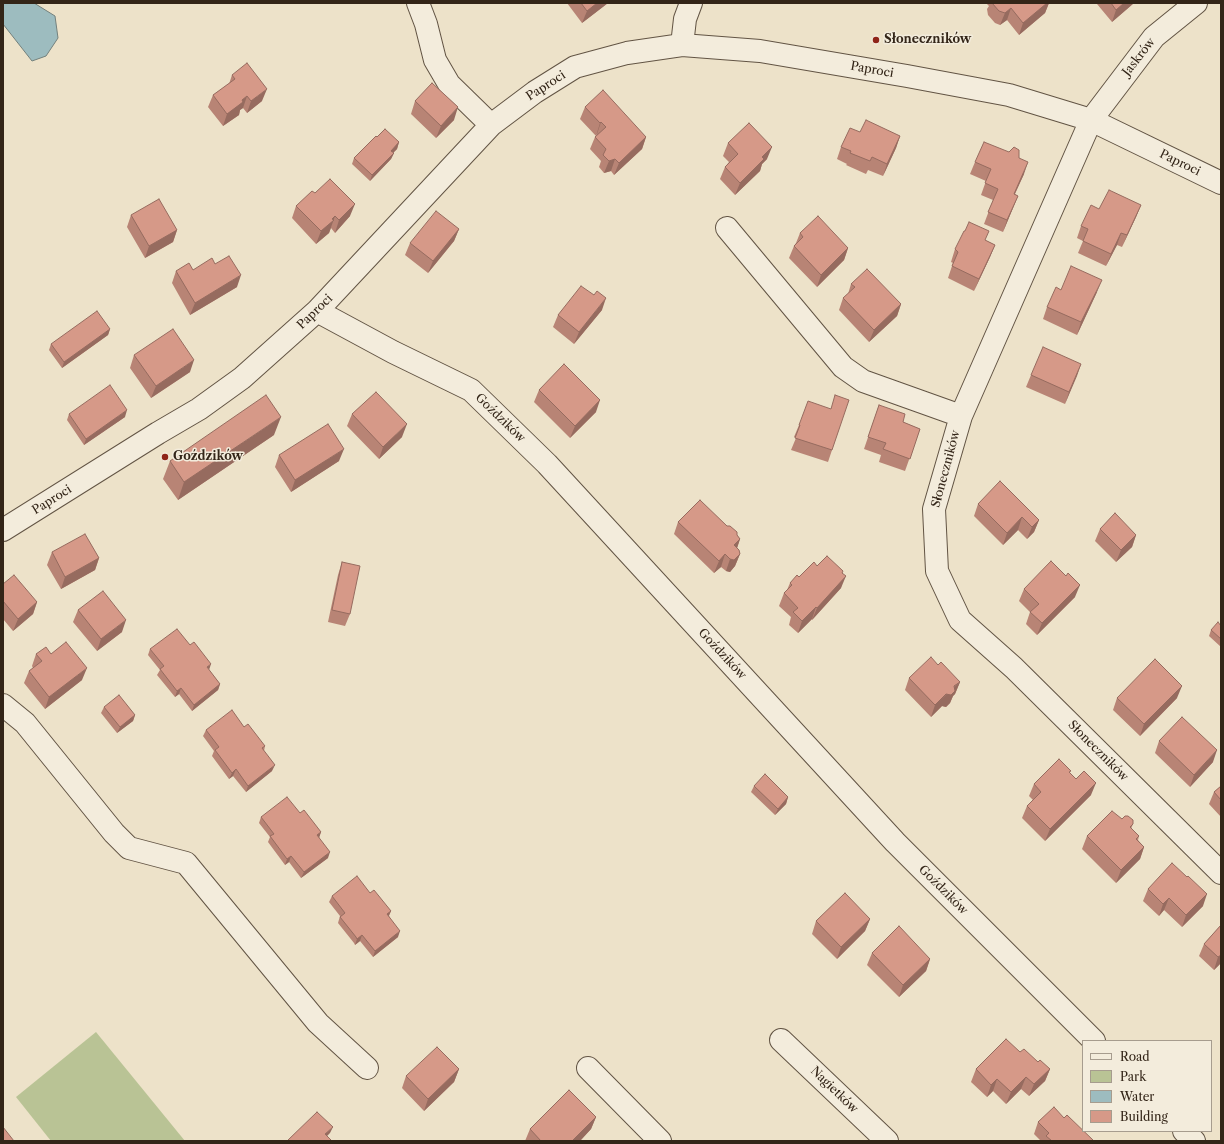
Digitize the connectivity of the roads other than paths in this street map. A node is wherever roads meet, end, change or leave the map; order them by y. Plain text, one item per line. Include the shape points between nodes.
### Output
1 (418, 3) edge
2 (691, 3) edge
3 (1196, 3) edge
4 (682, 45) junction
5 (1091, 120) junction
6 (491, 124) junction
7 (1221, 183) edge
8 (727, 228) dead end
9 (317, 311) junction
10 (961, 416) junction
11 (3, 530) edge
12 (3, 705) edge
13 (1221, 874) edge
14 (781, 1040) dead end
15 (1093, 1040) edge
16 (367, 1068) dead end
17 (588, 1068) dead end
18 (1185, 1132) edge
19 (660, 1141) edge
20 (887, 1141) edge
21 (1194, 1141) edge

1 - 6 street via 435,60 449,84
2 - 4 street via 685,19
3 - 5 street, Jaskrów via 1154,37
4 - 5 street, Paproci via 760,51 914,77 1009,95
4 - 6 street, Paproci via 627,53 575,68 535,92
5 - 7 street, Paproci
5 - 10 street, Słoneczników
6 - 9 street, Paproci
8 - 10 street via 843,368 863,381
9 - 11 street, Paproci via 242,378 199,409
9 - 15 street, Goździków via 471,390 547,464 895,842
10 - 13 street, Słoneczników via 934,509 937,571 960,620 1014,668
12 - 16 street via 25,723 129,848 186,863 318,1023
14 - 20 street, Nagietków
17 - 19 street
18 - 21 street

